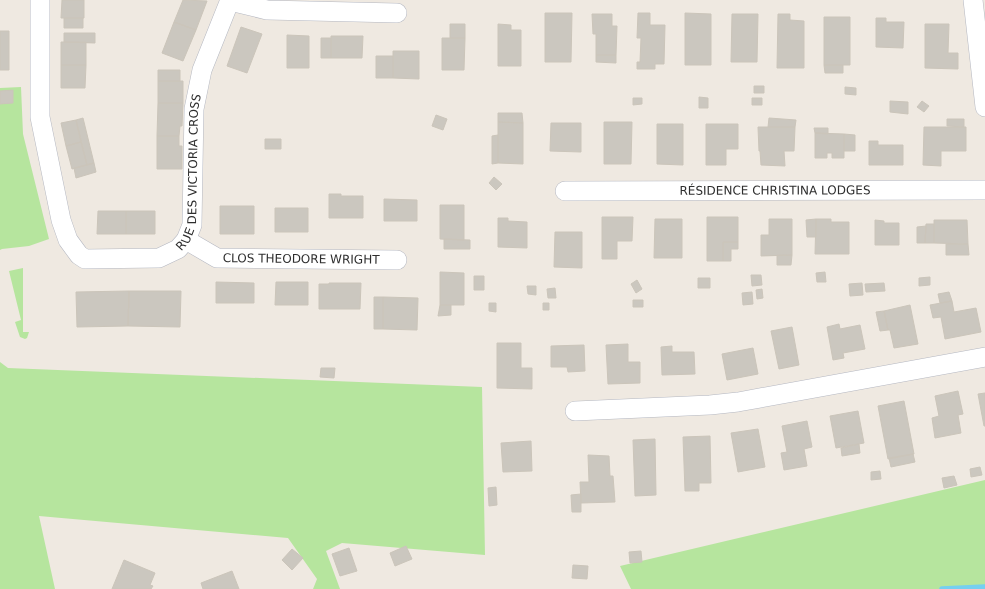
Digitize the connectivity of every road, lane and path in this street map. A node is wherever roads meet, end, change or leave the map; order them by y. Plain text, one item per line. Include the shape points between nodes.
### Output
1 (40, 0) edge
2 (230, 0) edge
3 (973, 0) edge
4 (397, 13) dead end
5 (985, 107) edge
6 (985, 190) edge
7 (566, 191) dead end
8 (186, 240) junction
9 (397, 260) dead end
10 (985, 357) edge
11 (575, 411) dead end

1 - 8 street, RUE DES VICTORIA CROSS via 40,117 61,220 68,240 85,259 159,258 178,249
2 - 4 street via 267,10
2 - 8 street, RUE DES VICTORIA CROSS via 202,70 194,109 192,225
3 - 5 street
6 - 7 street, RÉSIDENCE CHRISTINA LODGES
8 - 9 street, CLOS THEODORE WRIGHT via 217,258
10 - 11 street via 738,402

